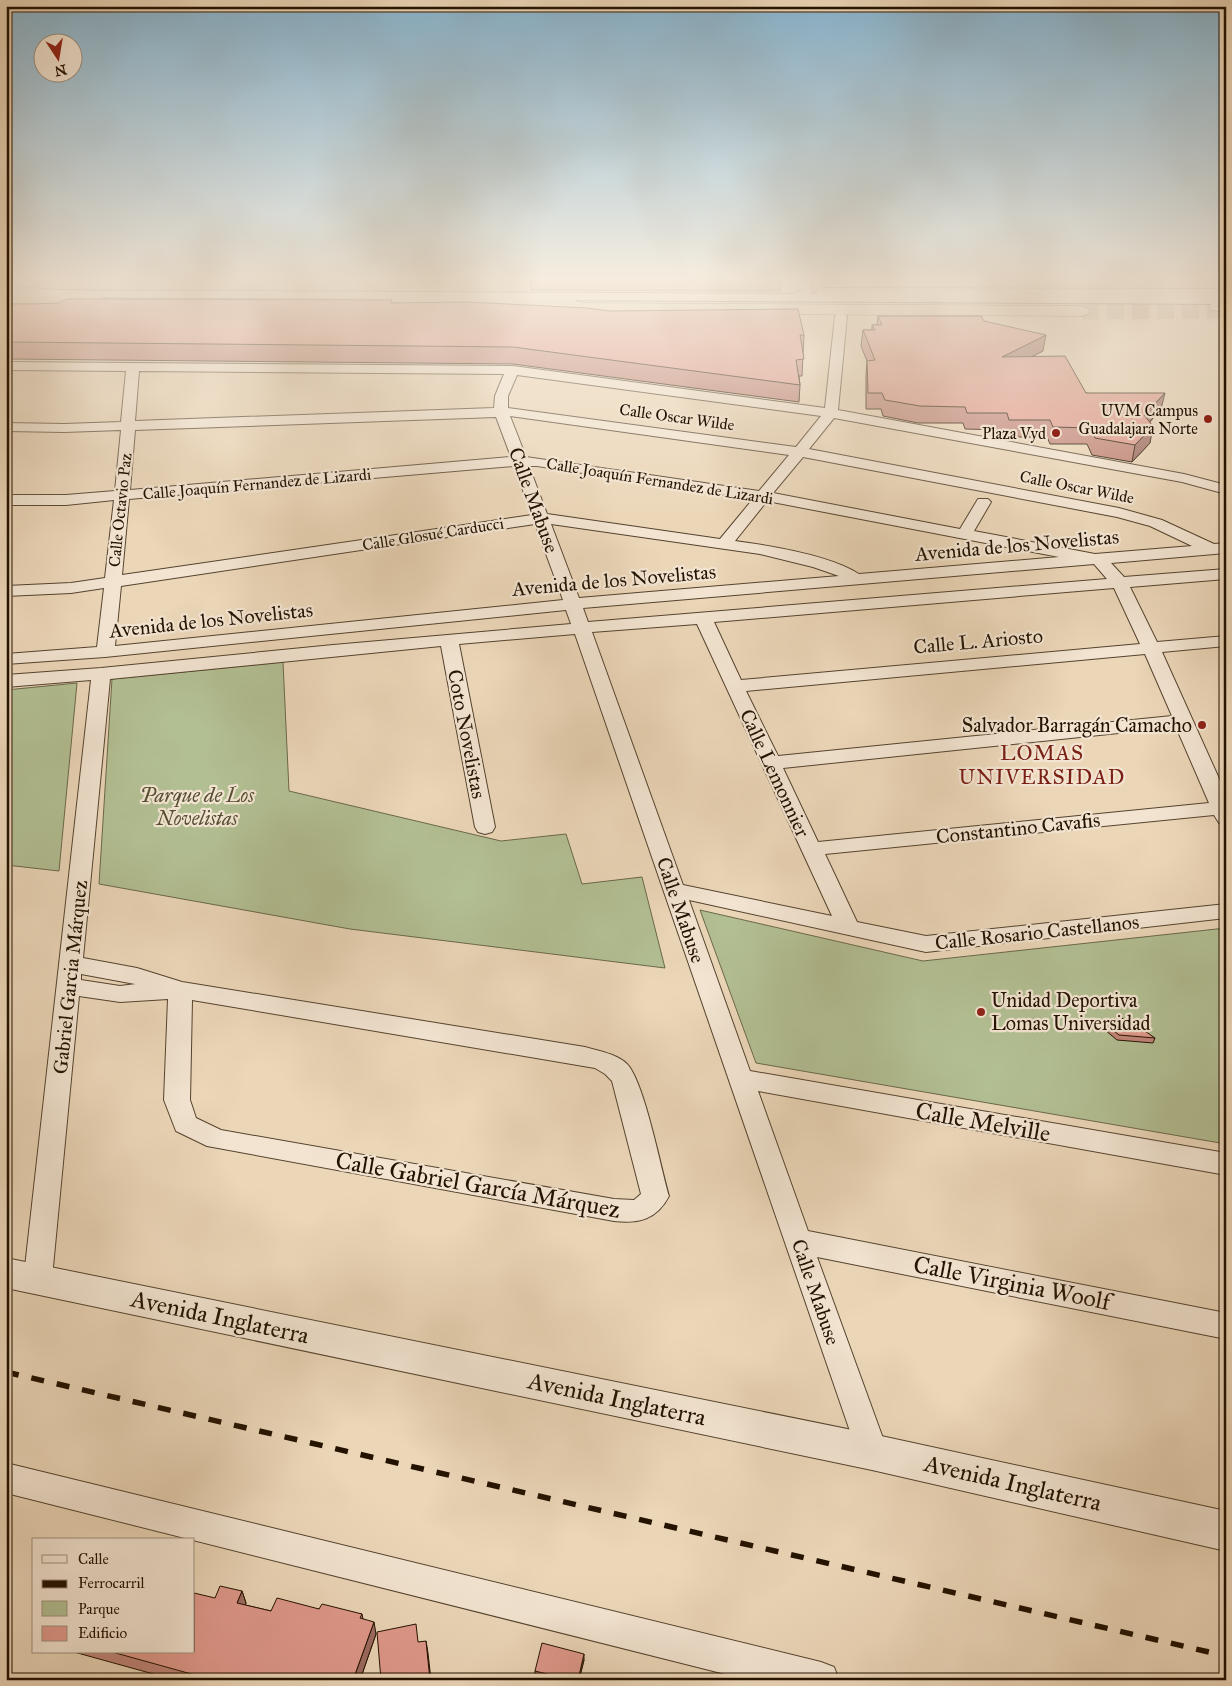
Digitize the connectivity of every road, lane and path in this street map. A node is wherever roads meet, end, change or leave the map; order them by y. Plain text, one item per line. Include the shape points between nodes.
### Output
1 (837, 359) edge
2 (6, 366) edge
3 (133, 367) junction
4 (513, 370) junction
5 (502, 413) junction
6 (831, 413) junction
7 (128, 426) junction
8 (6, 427) edge
9 (800, 452) junction
10 (520, 461) junction
11 (1226, 490) edge
12 (122, 496) junction
13 (763, 496) junction
14 (6, 500) edge
15 (983, 502) dead end
16 (541, 518) junction
17 (965, 534) junction
18 (724, 544) junction
19 (1218, 549) edge
20 (1099, 560) junction
21 (1226, 574) edge
22 (855, 579) junction
23 (113, 582) junction
24 (1120, 583) junction
25 (6, 591) edge
26 (573, 604) junction
27 (703, 618) junction
28 (581, 628) junction
29 (449, 640) junction
30 (1226, 641) edge
31 (1151, 648) junction
32 (6, 660) edge
33 (103, 663) junction
34 (6, 681) edge
35 (735, 686) junction
36 (1184, 721) junction
37 (770, 763) junction
38 (1224, 811) edge
39 (485, 827) dead end
40 (811, 849) junction
41 (674, 890) junction
42 (1226, 911) edge
43 (848, 927) junction
44 (70, 975) junction
45 (180, 990) junction
46 (741, 1080) junction
47 (1226, 1164) edge
48 (798, 1241) junction
49 (23, 1277) edge
50 (1226, 1326) edge
51 (872, 1452) junction
52 (6, 1478) edge
53 (1226, 1532) edge
54 (821, 1680) edge

1 - 6 street
2 - 3 street
3 - 4 street
3 - 7 street, Calle Octavio Paz
4 - 5 street, Calle Mabuse via 499,404
4 - 6 street
5 - 7 street, Calle Oscar Wilde
5 - 9 street, Calle Oscar Wilde
5 - 10 street, Calle Mabuse
6 - 9 street
6 - 11 street via 1184,478
7 - 8 street, Calle Oscar Wilde
7 - 12 street, Calle Octavio Paz
9 - 13 street
9 - 19 street, Calle Oscar Wilde via 1119,512 1156,523
10 - 12 street, Calle Joaquín Fernandez de Lizardi
10 - 13 street, Calle Joaquín Fernandez de Lizardi
10 - 16 street, Calle Mabuse
12 - 14 street, Calle Joaquín Fernandez de Lizardi
12 - 23 street, Calle Octavio Paz
13 - 17 street, Calle Joaquín Fernandez de Lizardi
13 - 18 street
15 - 17 street
16 - 18 street, Calle Glosué Carducci
16 - 23 street, Calle Glosué Carducci
16 - 26 street, Calle Mabuse
17 - 20 street, Calle Joaquín Fernandez de Lizardi
18 - 22 street, Calle Glosué Carducci via 818,563 841,570
19 - 20 street, Avenida de los Novelistas
20 - 22 street, Avenida de los Novelistas
20 - 24 street
21 - 24 street, Avenida de los Novelistas
22 - 26 street, Avenida de los Novelistas
23 - 25 street, Calle Glosué Carducci
23 - 33 street, Calle Octavio Paz
24 - 27 street, Avenida de los Novelistas
24 - 31 street
26 - 28 street, Calle Mabuse
26 - 33 street, Avenida de los Novelistas
27 - 28 street, Avenida de los Novelistas
27 - 35 street, Calle Lemonnier
28 - 29 street, Avenida de los Novelistas
28 - 41 street, Calle Mabuse
29 - 33 street, Avenida de los Novelistas
29 - 39 street, Coto Novelistas
30 - 31 street, Calle L. Ariosto
31 - 35 street, Calle L. Ariosto
31 - 36 street
32 - 33 street, Avenida de los Novelistas
33 - 34 street, Avenida de los Novelistas
33 - 44 street, Gabriel Garcia Márquez
35 - 37 street, Calle Lemonnier
36 - 37 street
36 - 38 street
37 - 40 street, Calle Lemonnier
38 - 40 street, Constantino Cavafis
40 - 43 street, Calle Lemonnier
41 - 43 street, Calle Rosario Castellanos
41 - 46 street, Calle Mabuse
42 - 43 street, Calle Rosario Castellanos via 926,944
44 - 45 street, Calle Gabriel García Márquez via 120,994
44 - 49 street, Gabriel Garcia Márquez via 39,1267
45 - 45 street, Calle Gabriel García Márquez via 177,1100 185,1124 216,1139 614,1210 633,1212 648,1207 655,1196 626,1081 620,1071 606,1062
46 - 47 street, Calle Melville
46 - 48 street, Calle Mabuse
48 - 50 street, Calle Virginia Woolf
48 - 51 street, Calle Mabuse
49 - 51 street, Avenida Inglaterra
51 - 53 street, Avenida Inglaterra
52 - 54 street

